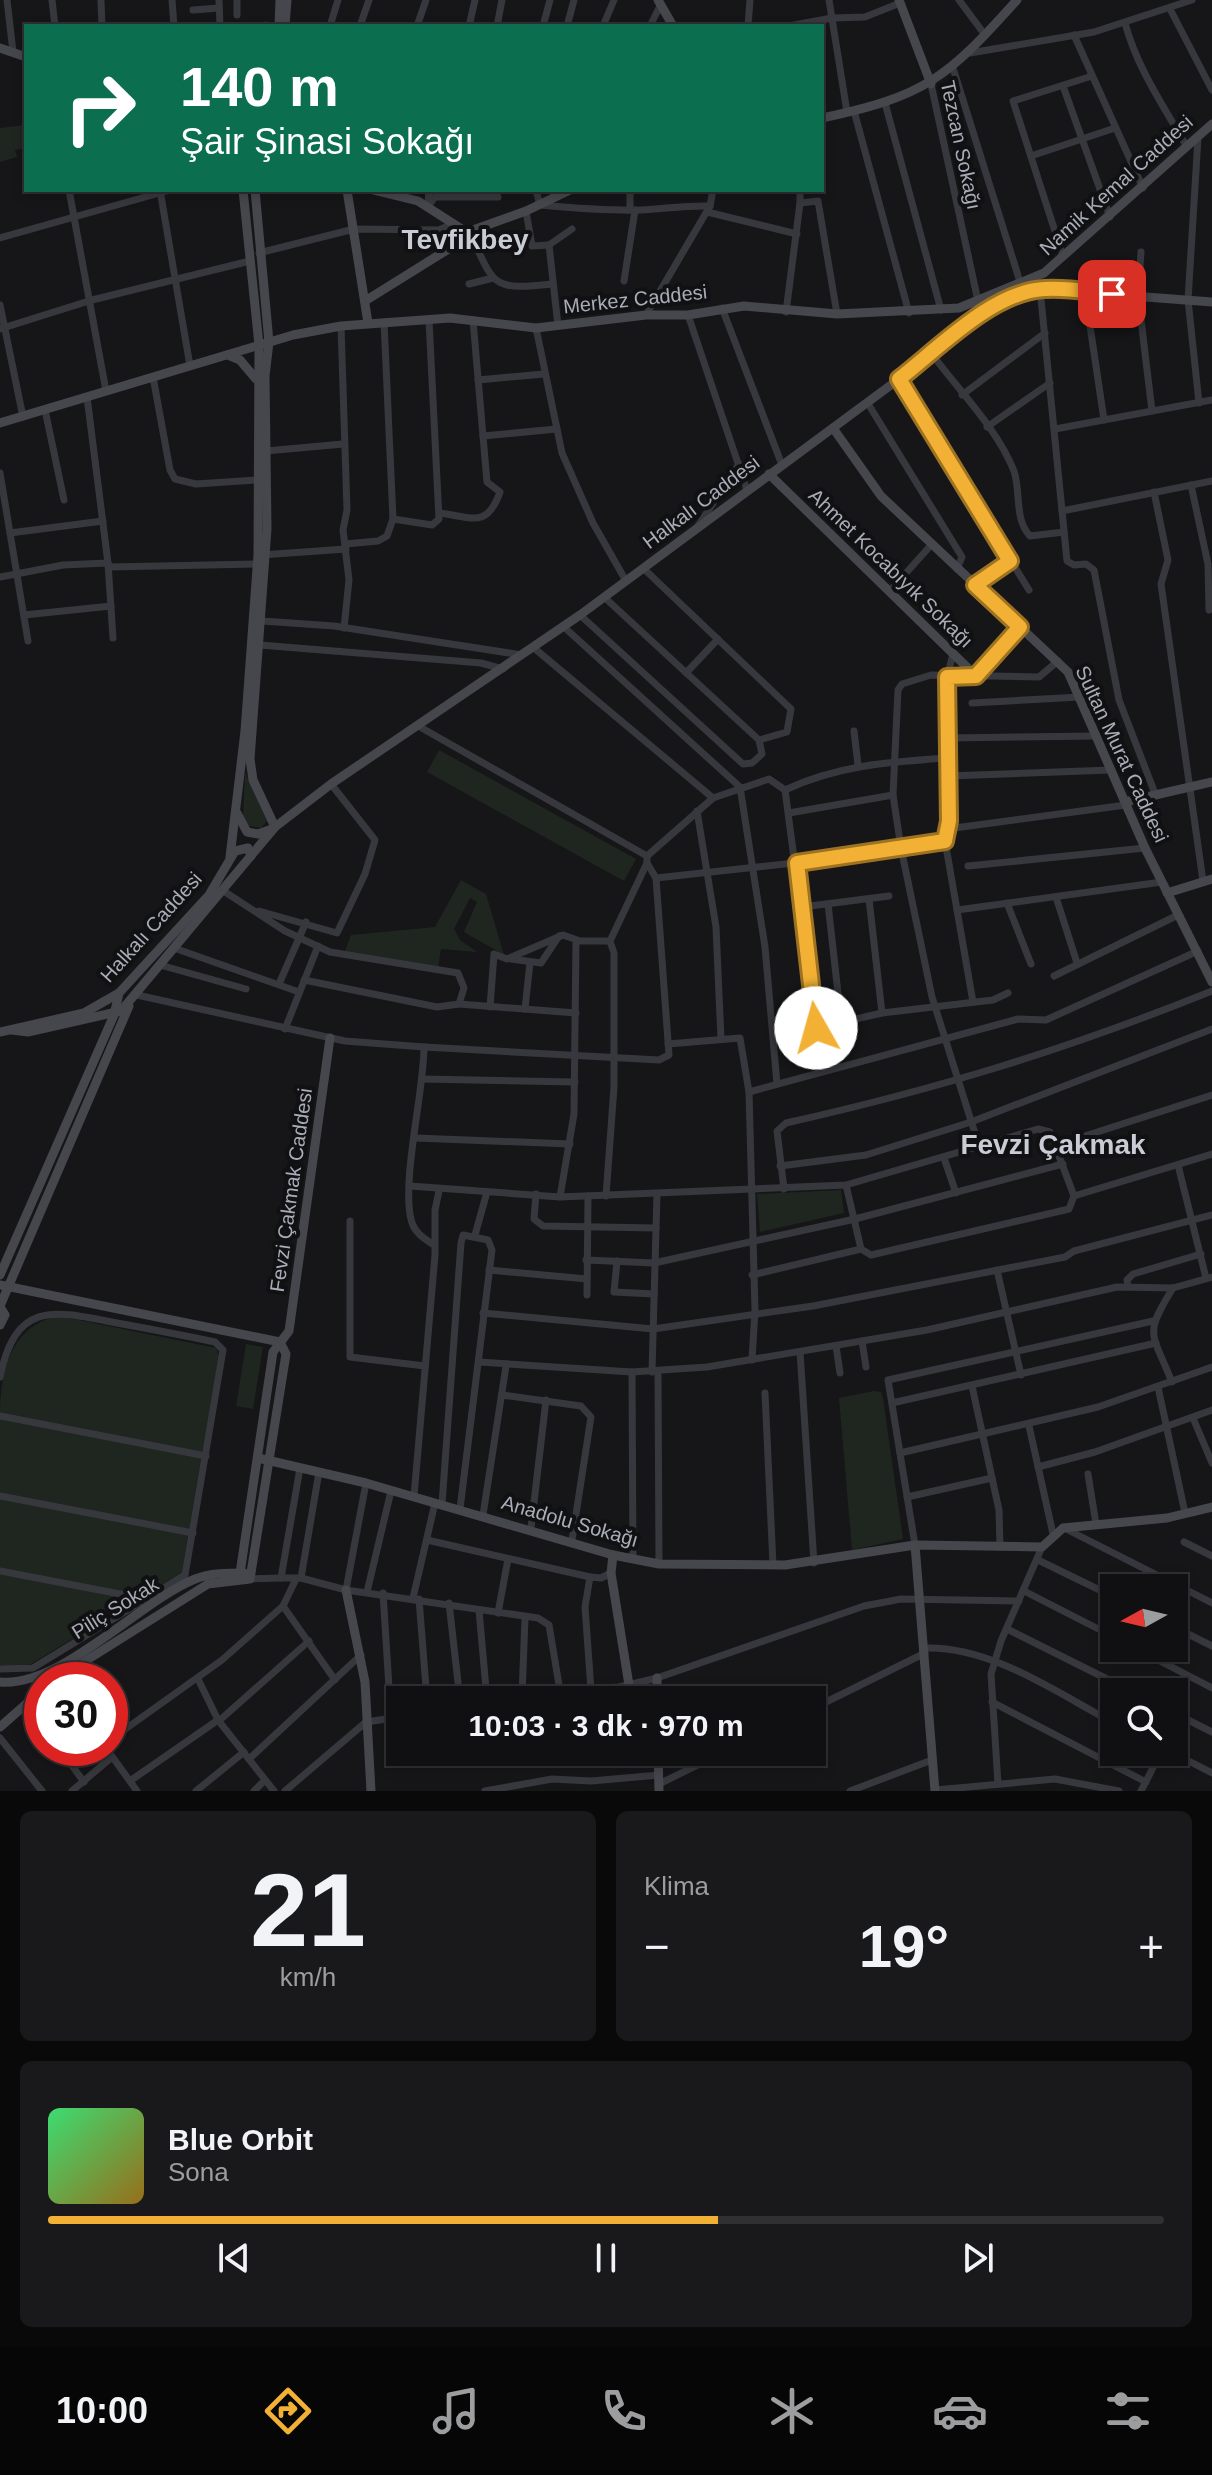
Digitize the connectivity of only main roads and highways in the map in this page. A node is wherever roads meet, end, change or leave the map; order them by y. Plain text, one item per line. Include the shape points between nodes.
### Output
1 (280, 0) edge
2 (287, 0) edge
3 (1017, 0) edge
4 (900, 2) edge
5 (659, 3) edge
6 (279, 24) edge
7 (285, 24) edge
8 (672, 24) edge
9 (0, 48) edge
10 (24, 56) edge
11 (931, 84) junction
12 (824, 118) edge
13 (1212, 124) edge
14 (243, 192) edge
15 (255, 192) edge
16 (347, 192) edge
17 (380, 192) edge
18 (566, 192) edge
19 (471, 235) junction
20 (1044, 273) junction
21 (1044, 289) junction
22 (365, 301) junction
23 (1212, 302) edge
24 (368, 323) junction
25 (264, 343) junction
26 (228, 355) junction
27 (256, 379) junction
28 (0, 423) edge
29 (833, 428) junction
30 (769, 474) junction
31 (261, 558) junction
32 (1020, 627) junction
33 (1212, 782) edge
34 (1126, 804) junction
35 (237, 810) junction
36 (275, 827) junction
37 (251, 856) junction
38 (230, 857) junction
39 (1208, 880) edge
40 (1167, 893) junction
41 (1212, 982) edge
42 (119, 993) junction
43 (134, 999) junction
44 (114, 1015) junction
45 (94, 1019) junction
46 (108, 1028) junction
47 (12, 1030) junction
48 (0, 1032) edge
49 (330, 1038) road end
50 (0, 1275) edge
51 (4, 1287) edge
52 (0, 1306) edge
53 (0, 1325) edge
54 (280, 1342) junction
55 (263, 1459) junction
56 (1212, 1507) edge
57 (915, 1545) junction
58 (613, 1555) junction
59 (239, 1577) junction
60 (346, 1590) road end
61 (78, 1662) edge
62 (657, 1678) road end
63 (24, 1679) edge
64 (0, 1682) edge
65 (629, 1685) road end
66 (657, 1686) edge
67 (24, 1705) edge
68 (0, 1727) edge
69 (935, 1790) edge
70 (371, 1791) edge

1 - 6 main road
2 - 7 main road
3 - 11 main road via 970,53
4 - 11 main road, Tezcan Sokağı
5 - 8 main road
9 - 10 main road
11 - 12 main road via 885,103
13 - 20 main road, Namik Kemal Caddesi
14 - 25 main road
15 - 25 main road
16 - 22 main road
17 - 19 main road via 428,206
18 - 19 main road
19 - 22 main road
20 - 21 main road
20 - 24 main road, Merkez Caddesi via 978,301 909,313 786,312 744,306 536,328 473,320
21 - 23 main road, Halkalı Caddesi
21 - 29 main road, Halkalı Caddesi via 972,319
22 - 24 main road
24 - 25 main road, Merkez Caddesi
25 - 26 main road, Merkez Caddesi
25 - 27 main road
25 - 31 main road
26 - 27 main road via 240,360
26 - 28 main road, Merkez Caddesi
27 - 31 main road
29 - 30 main road, Halkalı Caddesi
29 - 32 main road, Sultan Murat Caddesi via 881,496
30 - 32 main road, Ahmet Kocabıyık Sokağı via 976,676
30 - 36 main road, Halkalı Caddesi via 564,627
31 - 35 main road
31 - 36 main road via 262,621 250,759 253,780
32 - 34 main road, Sultan Murat Caddesi via 1068,672
33 - 34 main road
34 - 40 main road, Sultan Murat Caddesi
35 - 36 main road via 247,832
35 - 38 main road
36 - 37 main road, Halkalı Caddesi
37 - 38 main road via 244,847
37 - 43 main road, Halkalı Caddesi
38 - 42 main road, Halkalı Caddesi via 209,895
39 - 40 main road
40 - 41 main road, Sultan Murat Caddesi
42 - 44 main road
42 - 47 main road, Halkalı Caddesi via 94,1009
43 - 44 main road, Halkalı Caddesi
43 - 51 main road
44 - 45 main road, Halkalı Caddesi
44 - 46 main road
45 - 46 main road via 106,1021
45 - 47 main road, Halkalı Caddesi via 28,1032
46 - 50 main road
47 - 48 main road, Halkalı Caddesi
49 - 54 main road, Fevzi Çakmak Caddesi via 289,1331
51 - 52 main road
51 - 54 main road
52 - 53 main road via 5,1315
54 - 55 main road via 286,1354
55 - 58 main road, Anadolu Sokağı via 531,1528
55 - 59 main road
55 - 59 main road, Piliç Sokak via 254,1578
56 - 57 main road, Anadolu Sokağı via 1063,1528 1042,1547
57 - 58 main road, Anadolu Sokağı via 773,1565 659,1564
57 - 69 main road
58 - 65 main road via 611,1573
59 - 61 main road, Piliç Sokak via 195,1579
60 - 70 main road via 361,1655
62 - 66 main road
63 - 64 main road, Piliç Sokak
67 - 68 main road

